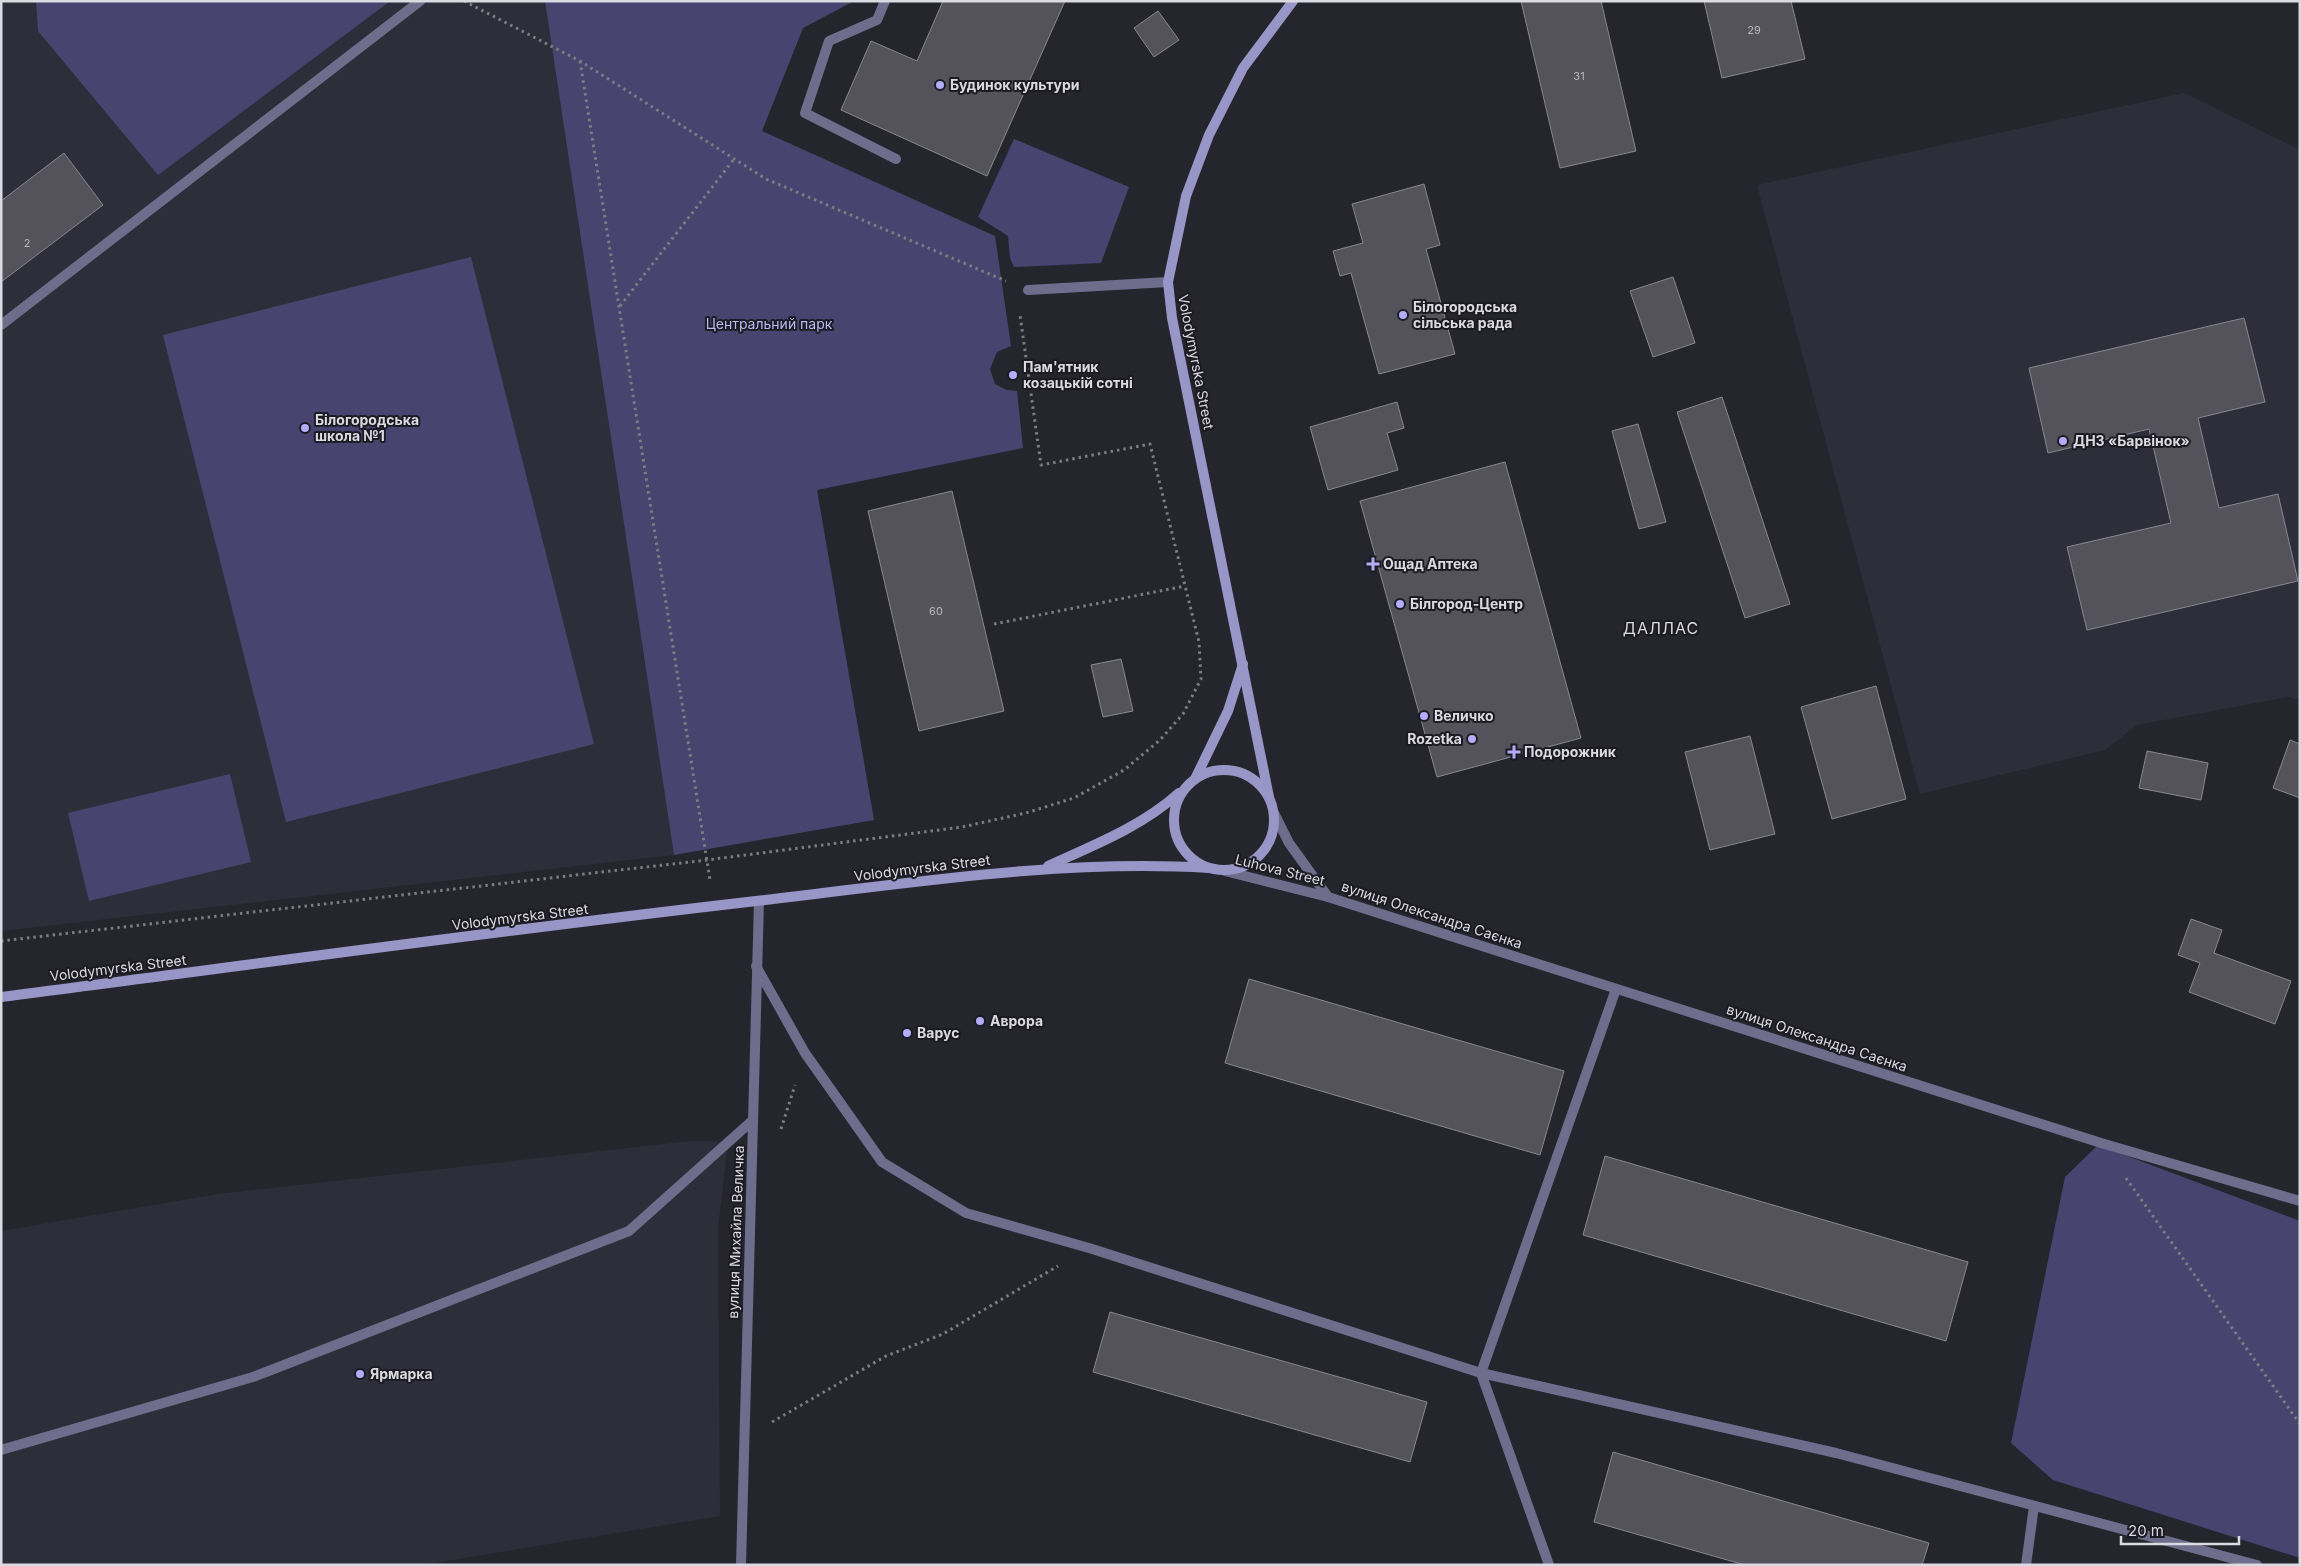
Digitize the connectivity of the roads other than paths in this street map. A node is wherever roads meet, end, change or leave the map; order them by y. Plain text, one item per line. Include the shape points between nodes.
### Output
1 (420, 1) edge
2 (886, 1) edge
3 (1293, 1) edge
4 (896, 159) dead end
5 (1168, 282) junction
6 (1028, 290) road end
7 (1, 325) edge
8 (1243, 663) junction
9 (1196, 777) junction
10 (1184, 789) junction
11 (1269, 797) junction
12 (1274, 813) junction
13 (1043, 868) junction
14 (1209, 868) junction
15 (1225, 871) junction
16 (1328, 897) junction
17 (759, 901) junction
18 (756, 966) junction
19 (1616, 989) junction
20 (1, 997) edge
21 (753, 1120) junction
22 (2300, 1201) edge
23 (1482, 1373) junction
24 (1, 1450) edge
25 (2034, 1506) junction
26 (741, 1565) edge
27 (1549, 1565) edge
28 (2026, 1565) edge
29 (2257, 1565) edge

1 - 7 street
2 - 4 street via 877,20 829,41 805,113
3 - 5 main road, Volodymyrska Street via 1243,68 1209,135 1186,196
5 - 6 street
5 - 8 main road, Volodymyrska Street via 1172,318
8 - 9 main road, Volodymyrska Street via 1228,711
8 - 11 main road, Volodymyrska Street
9 - 10 main road
9 - 11 main road via 1211,770 1228,769 1258,783
10 - 13 main road, Volodymyrska Street via 1159,811 1123,832
10 - 14 main road via 1176,803 1173,820 1176,836 1183,851 1195,862
11 - 12 main road
12 - 15 main road via 1274,830 1267,846 1256,859
12 - 16 street via 1289,844
13 - 14 main road, Volodymyrska Street
13 - 17 main road, Volodymyrska Street
14 - 15 main road
15 - 16 street, Luhova Street
16 - 19 street, вулиця Олександра Саєнка
17 - 18 street, вулиця Михайла Величка
17 - 20 main road, Volodymyrska Street
18 - 21 street, вулиця Михайла Величка
18 - 23 street via 805,1053 882,1162 966,1213 1089,1248
19 - 22 street, вулиця Олександра Саєнка via 2101,1143
19 - 23 street
21 - 24 street via 629,1231 253,1376
21 - 26 street, вулиця Михайла Величка
23 - 25 street via 1836,1453
23 - 27 street
25 - 28 street
25 - 29 street

